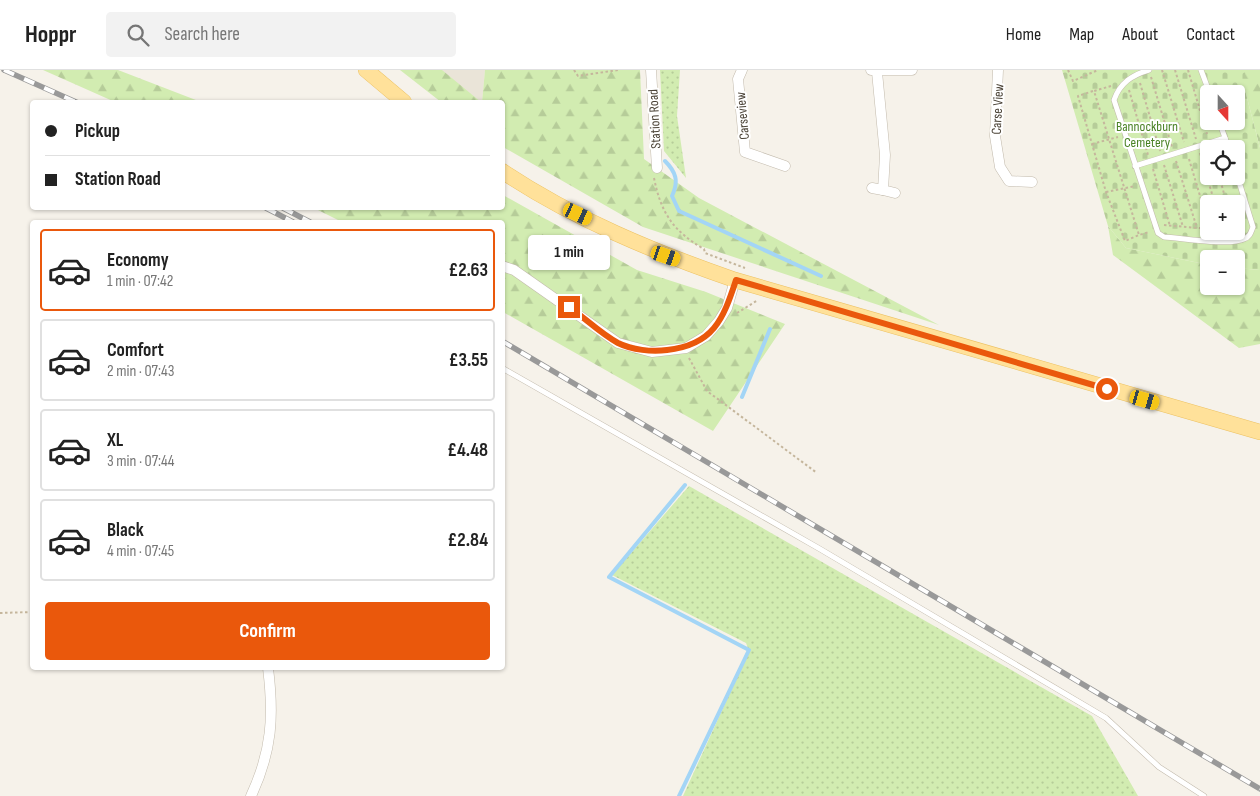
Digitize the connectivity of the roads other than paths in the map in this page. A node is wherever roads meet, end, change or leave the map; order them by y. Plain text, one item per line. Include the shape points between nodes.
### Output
1 (366, 70) edge
2 (651, 70) edge
3 (742, 70) edge
4 (912, 70) edge
5 (998, 70) edge
6 (1148, 70) edge
7 (1201, 70) edge
8 (874, 71) edge
9 (1141, 71) edge
10 (1207, 85) edge
11 (402, 100) edge
12 (1223, 130) edge
13 (1225, 138) joint
14 (784, 166) dead end
15 (1135, 166) junction
16 (657, 168) road end
17 (505, 173) edge
18 (1032, 182) dead end
19 (1240, 185) edge
20 (872, 188) dead end
21 (883, 190) junction
22 (895, 193) dead end
23 (505, 267) edge
24 (736, 280) junction
25 (505, 370) edge
26 (1260, 432) edge
27 (268, 670) edge
28 (251, 796) edge
29 (1204, 796) edge

1 - 11 main road
2 - 16 street, Station Road
3 - 14 street, Carseview via 738,79 745,152
4 - 8 street
5 - 18 street, Carse View via 995,136 1000,167 1009,181
6 - 9 lane
7 - 10 lane
8 - 21 street via 885,155
9 - 15 lane via 1118,88 1114,100
12 - 13 lane
13 - 15 lane
15 - 19 lane via 1152,222 1164,237 1220,242 1243,240 1253,227
17 - 24 main road via 543,198 666,256
20 - 21 street
21 - 22 street
23 - 24 street via 514,270 618,343 652,352 686,348 706,336 727,308
24 - 26 main road
25 - 29 lane via 820,549 1106,718 1158,767
27 - 28 street via 272,720 262,773

